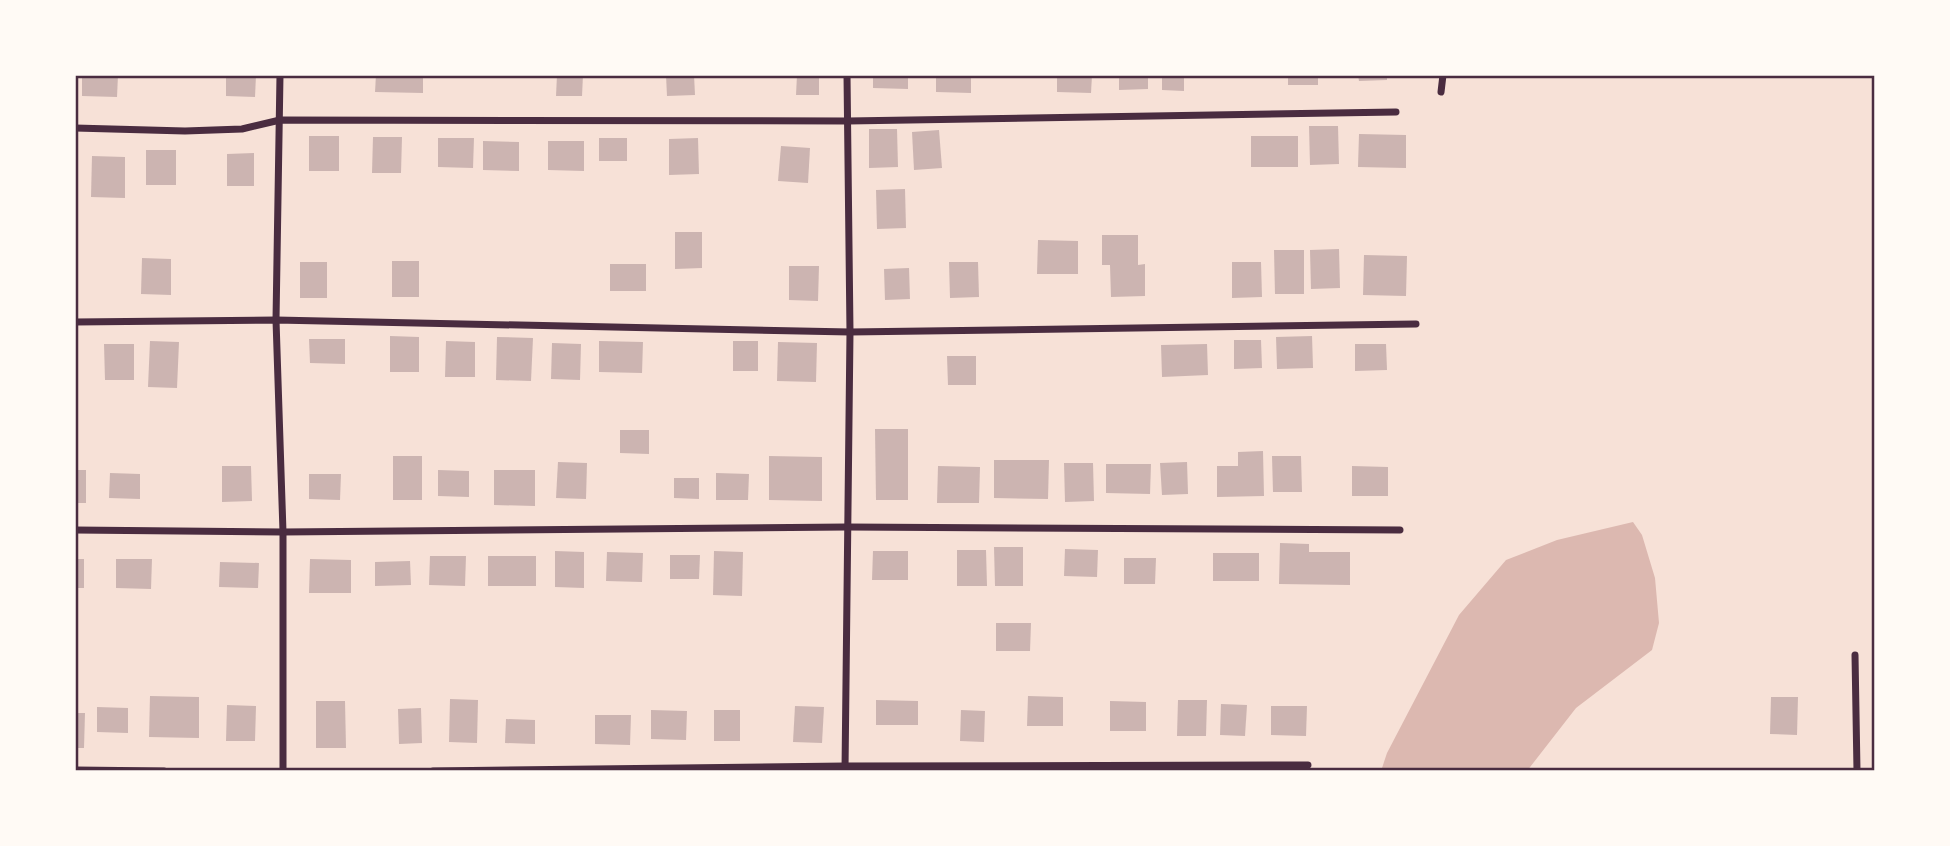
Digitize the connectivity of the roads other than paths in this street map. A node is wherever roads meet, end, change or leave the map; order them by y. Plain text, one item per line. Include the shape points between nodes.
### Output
1 (280, 75) edge
2 (847, 75) edge
3 (1443, 75) edge
4 (1441, 92) dead end
5 (1396, 112) dead end
6 (280, 120) junction
7 (848, 121) junction
8 (75, 128) edge
9 (276, 320) junction
10 (75, 322) edge
11 (1416, 324) dead end
12 (850, 332) junction
13 (848, 527) junction
14 (75, 530) edge
15 (1400, 530) dead end
16 (283, 532) junction
17 (1855, 654) dead end
18 (1308, 765) dead end
19 (845, 769) edge
20 (75, 770) edge
21 (164, 771) edge
22 (283, 771) edge
23 (433, 771) edge
24 (1857, 771) edge

1 - 6 street
2 - 7 street
3 - 4 street
5 - 7 street
6 - 7 street
6 - 8 street via 242,129
6 - 9 street
7 - 12 street
9 - 10 street
9 - 12 street
9 - 16 street
11 - 12 street
12 - 13 street
13 - 15 street
13 - 16 street
13 - 19 street
14 - 16 street
16 - 22 street
17 - 24 street
18 - 19 street
19 - 23 street
20 - 21 street

